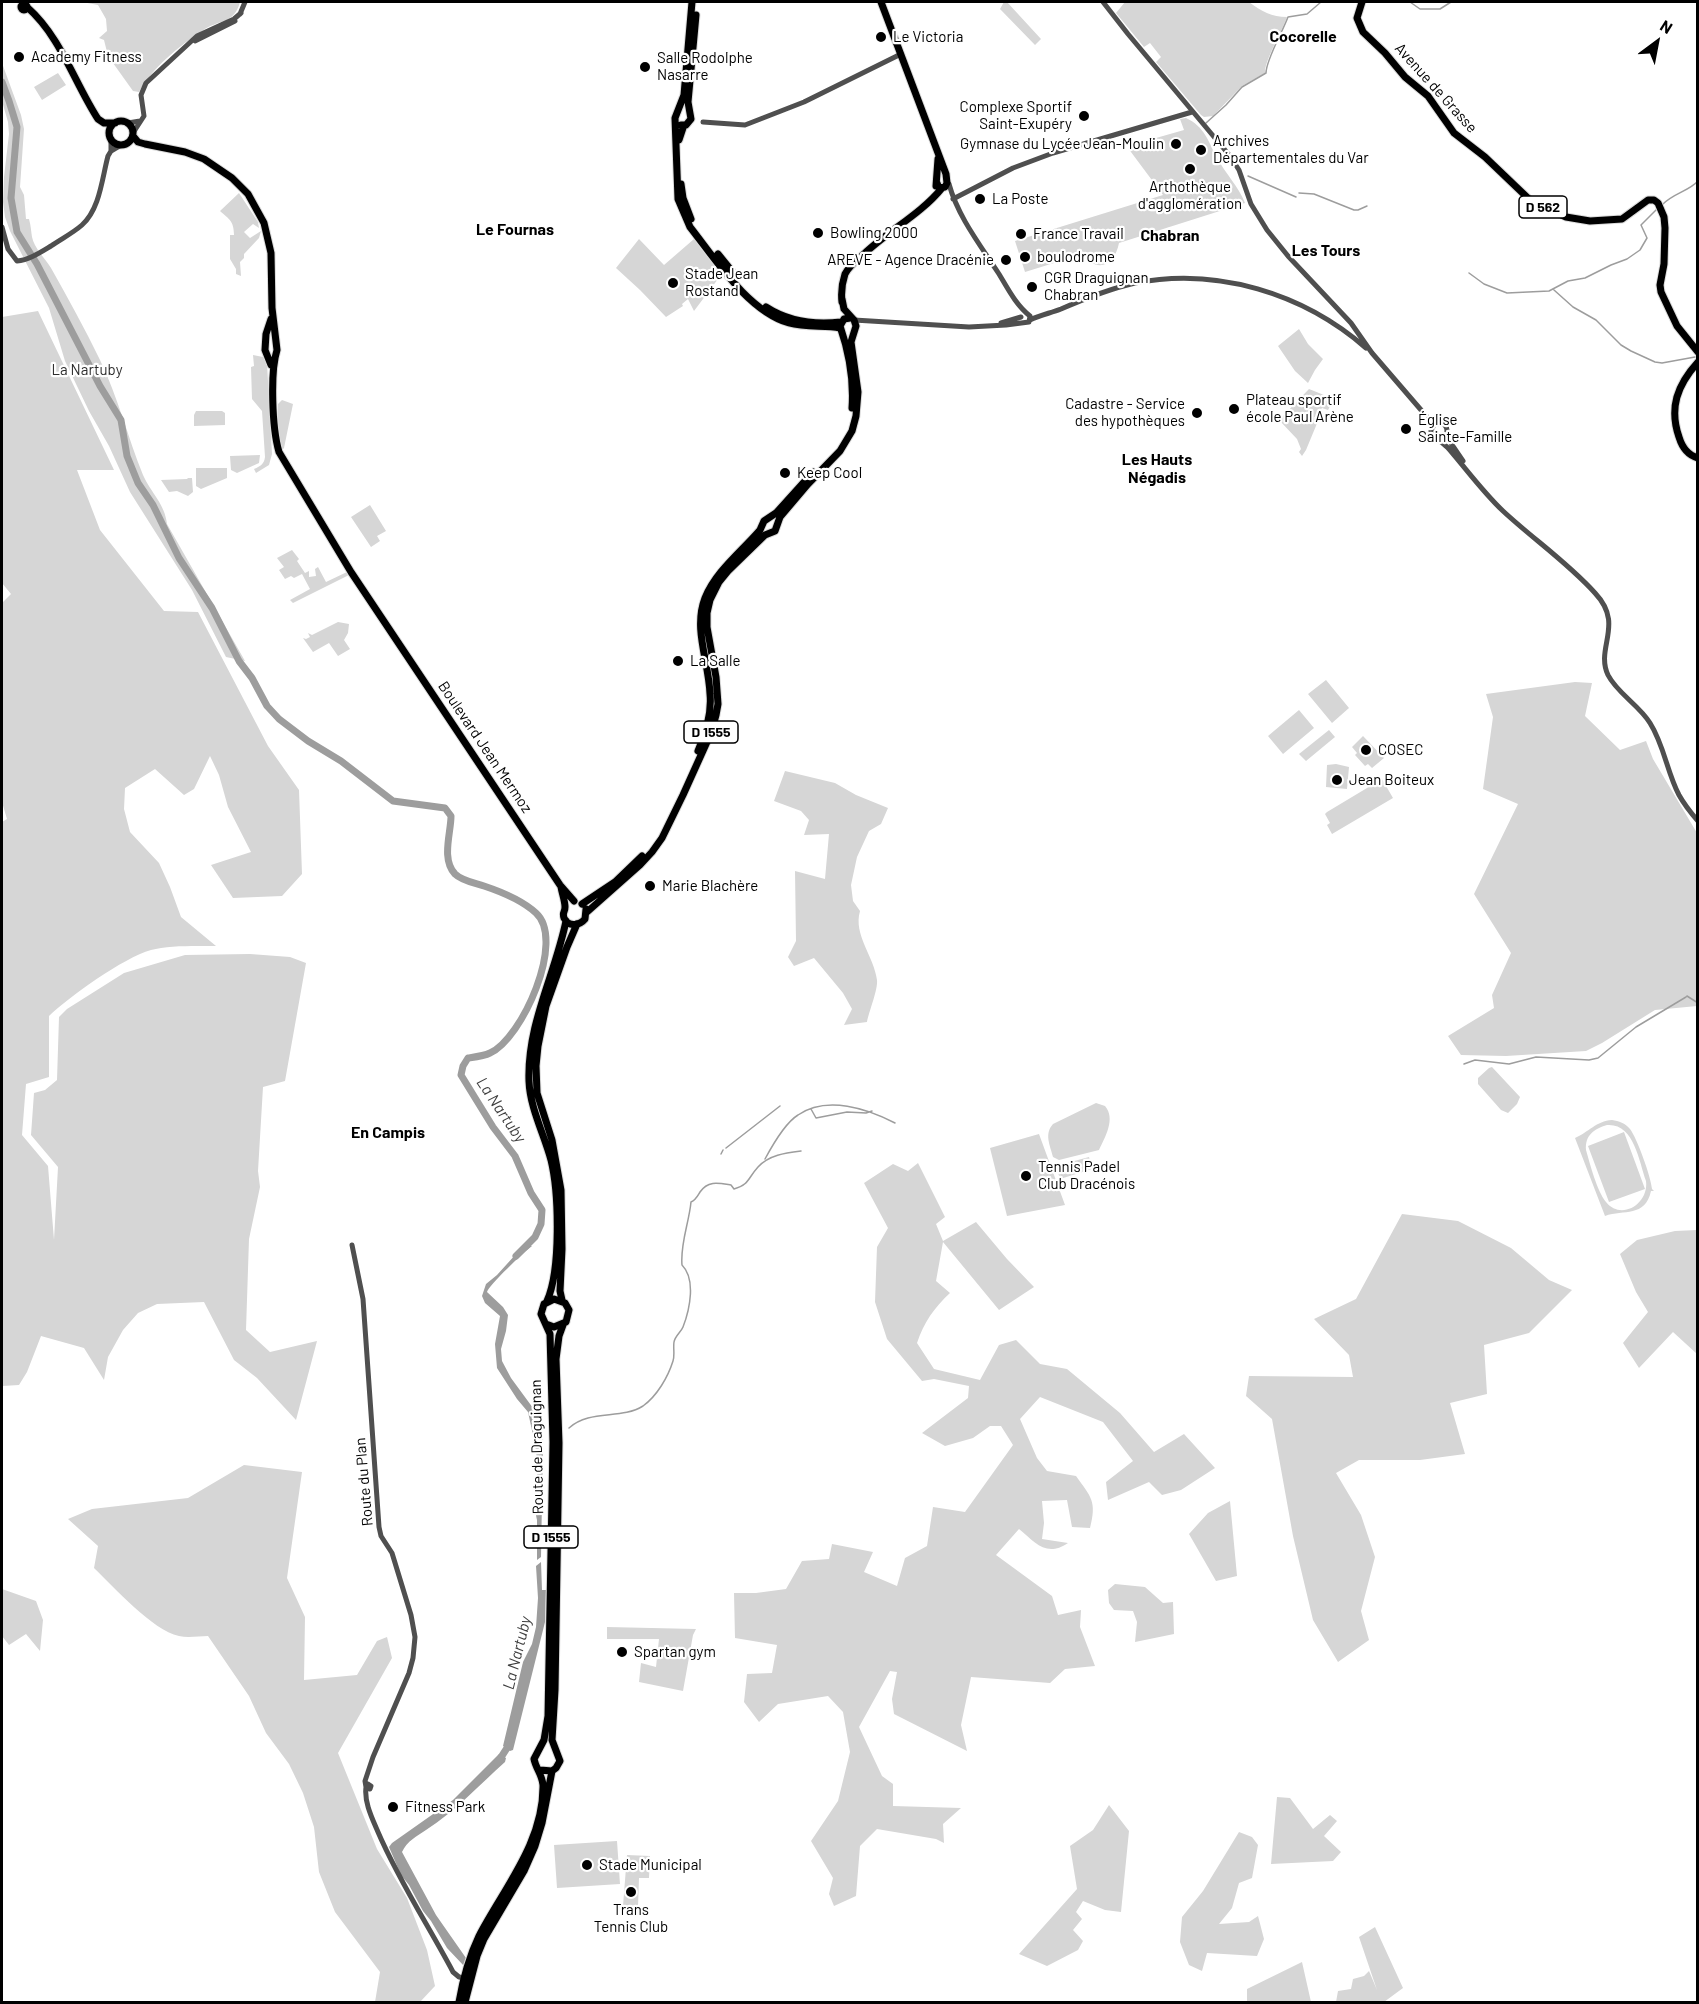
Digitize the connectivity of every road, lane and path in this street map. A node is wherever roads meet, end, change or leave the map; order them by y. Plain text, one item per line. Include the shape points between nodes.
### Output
1 (245, 2) edge
2 (694, 2) edge
3 (881, 2) edge
4 (1103, 2) edge
5 (1362, 2) edge
6 (23, 4) edge
7 (901, 54) junction
8 (679, 110) junction
9 (688, 112) junction
10 (1192, 112) junction
11 (142, 121) junction
12 (676, 122) junction
13 (703, 122) dead end
14 (115, 123) junction
15 (128, 123) junction
16 (684, 125) junction
17 (133, 135) junction
18 (111, 139) junction
19 (123, 144) junction
20 (151, 146) junction
21 (111, 152) junction
22 (942, 184) junction
23 (953, 199) junction
24 (2, 227) edge
25 (779, 317) junction
26 (1026, 318) junction
27 (846, 323) junction
28 (876, 323) junction
29 (272, 330) junction
30 (855, 330) junction
31 (266, 346) junction
32 (275, 346) junction
33 (1698, 352) edge
34 (1372, 353) junction
35 (271, 355) junction
36 (1698, 362) edge
37 (1434, 425) junction
38 (1446, 436) junction
39 (1439, 439) junction
40 (1698, 458) edge
41 (1475, 480) junction
42 (770, 518) junction
43 (777, 524) junction
44 (762, 526) junction
45 (768, 533) junction
46 (1698, 821) edge
47 (560, 885) junction
48 (574, 901) junction
49 (582, 904) junction
50 (565, 907) junction
51 (587, 912) junction
52 (566, 921) junction
53 (577, 924) junction
54 (352, 1245) dead end
55 (559, 1250) junction
56 (562, 1300) junction
57 (547, 1301) junction
58 (546, 1324) junction
59 (562, 1325) junction
60 (540, 1749) junction
61 (555, 1750) junction
62 (540, 1770) junction
63 (552, 1771) junction
64 (468, 1972) junction
65 (459, 2002) edge
66 (464, 2002) edge

1 - 11 street via 234,19 203,33 146,83 141,95
2 - 8 main road
2 - 9 main road
3 - 7 main road
4 - 10 street
5 - 33 main road, Avenue de Grasse / D 562 via 1357,18 1363,32 1428,96 1454,133 1531,201 1566,217 1590,221 1622,219 1648,200 1658,203 1665,228 1661,292 1677,326
6 - 14 main road via 53,36 98,118 104,123
7 - 13 street via 804,102 746,125
7 - 22 main road via 938,153
8 - 9 main road
8 - 12 main road
9 - 16 main road via 691,119
10 - 23 street via 1027,162
10 - 34 street via 1230,156 1256,213 1288,256 1351,322
11 - 15 street
11 - 17 street
12 - 16 main road
12 - 25 main road via 677,192 686,220 749,298
14 - 15 main road
14 - 18 main road via 109,131
15 - 17 main road
16 - 25 main road via 680,137 682,190 692,221 746,289
17 - 19 main road
17 - 20 main road via 138,142
18 - 19 main road
18 - 21 street
19 - 20 main road
19 - 21 street
20 - 29 main road via 204,159 248,194 264,223 271,253
21 - 24 street via 91,215 83,225 42,252 17,261 8,249
22 - 23 street via 949,184
22 - 27 main road via 931,199 848,269 842,299
23 - 26 street
25 - 27 main road
26 - 28 street via 1006,325
26 - 34 street via 1148,281 1215,281 1268,291 1308,308
27 - 28 street
27 - 30 main road
27 - 30 main road via 849,334
27 - 42 main road via 853,395 848,429 831,455
28 - 30 street
29 - 31 main road via 266,334
29 - 32 main road
30 - 43 main road via 851,342 858,393 852,430 840,451
31 - 32 main road
31 - 35 main road via 265,352
32 - 35 main road via 277,351
34 - 37 street
35 - 47 main road, Boulevard Jean Mermoz via 279,452 386,626
36 - 40 main road via 1682,382 1674,414 1685,450
37 - 38 street via 1445,426
37 - 39 street via 1432,435
38 - 39 street
38 - 41 street
39 - 41 street
41 - 46 street via 1500,508 1552,551 1602,601 1608,616 1605,660 1609,676 1651,724 1679,795
42 - 43 main road
42 - 44 main road
43 - 45 main road via 775,531
44 - 45 main road
44 - 49 main road, D 1555 via 723,569 705,598 701,633 710,682 710,715 679,793 642,857 615,882
45 - 51 main road, D 1555 via 728,571 710,600 707,627 718,704 708,739 683,795 652,852
47 - 48 main road, Boulevard Jean Mermoz
47 - 50 main road, Boulevard Jean Mermoz
48 - 49 main road
48 - 50 main road
49 - 51 main road
50 - 52 main road
51 - 53 main road
52 - 53 main road
52 - 55 main road via 536,1021 530,1066 531,1094 551,1161
53 - 55 main road via 546,1006 537,1046 537,1093 559,1169
54 - 64 street, Route du Plan via 364,1307 379,1527 392,1553 415,1637 409,1673 368,1774 368,1802 400,1880 451,1968
55 - 56 main road
55 - 57 main road
56 - 57 main road
56 - 59 main road via 569,1310
57 - 58 main road via 541,1310
58 - 59 main road
58 - 60 main road, Route de Draguignan / D 1555 via 551,1341 553,1443 548,1716
59 - 61 main road, Route de Draguignan / D 1555 via 556,1359 559,1443 552,1740
60 - 61 main road
60 - 62 main road via 534,1759
61 - 63 main road via 560,1761
62 - 63 main road
62 - 64 main road via 542,1795 530,1845 479,1936
63 - 64 main road via 535,1846
64 - 65 main road
64 - 66 main road

